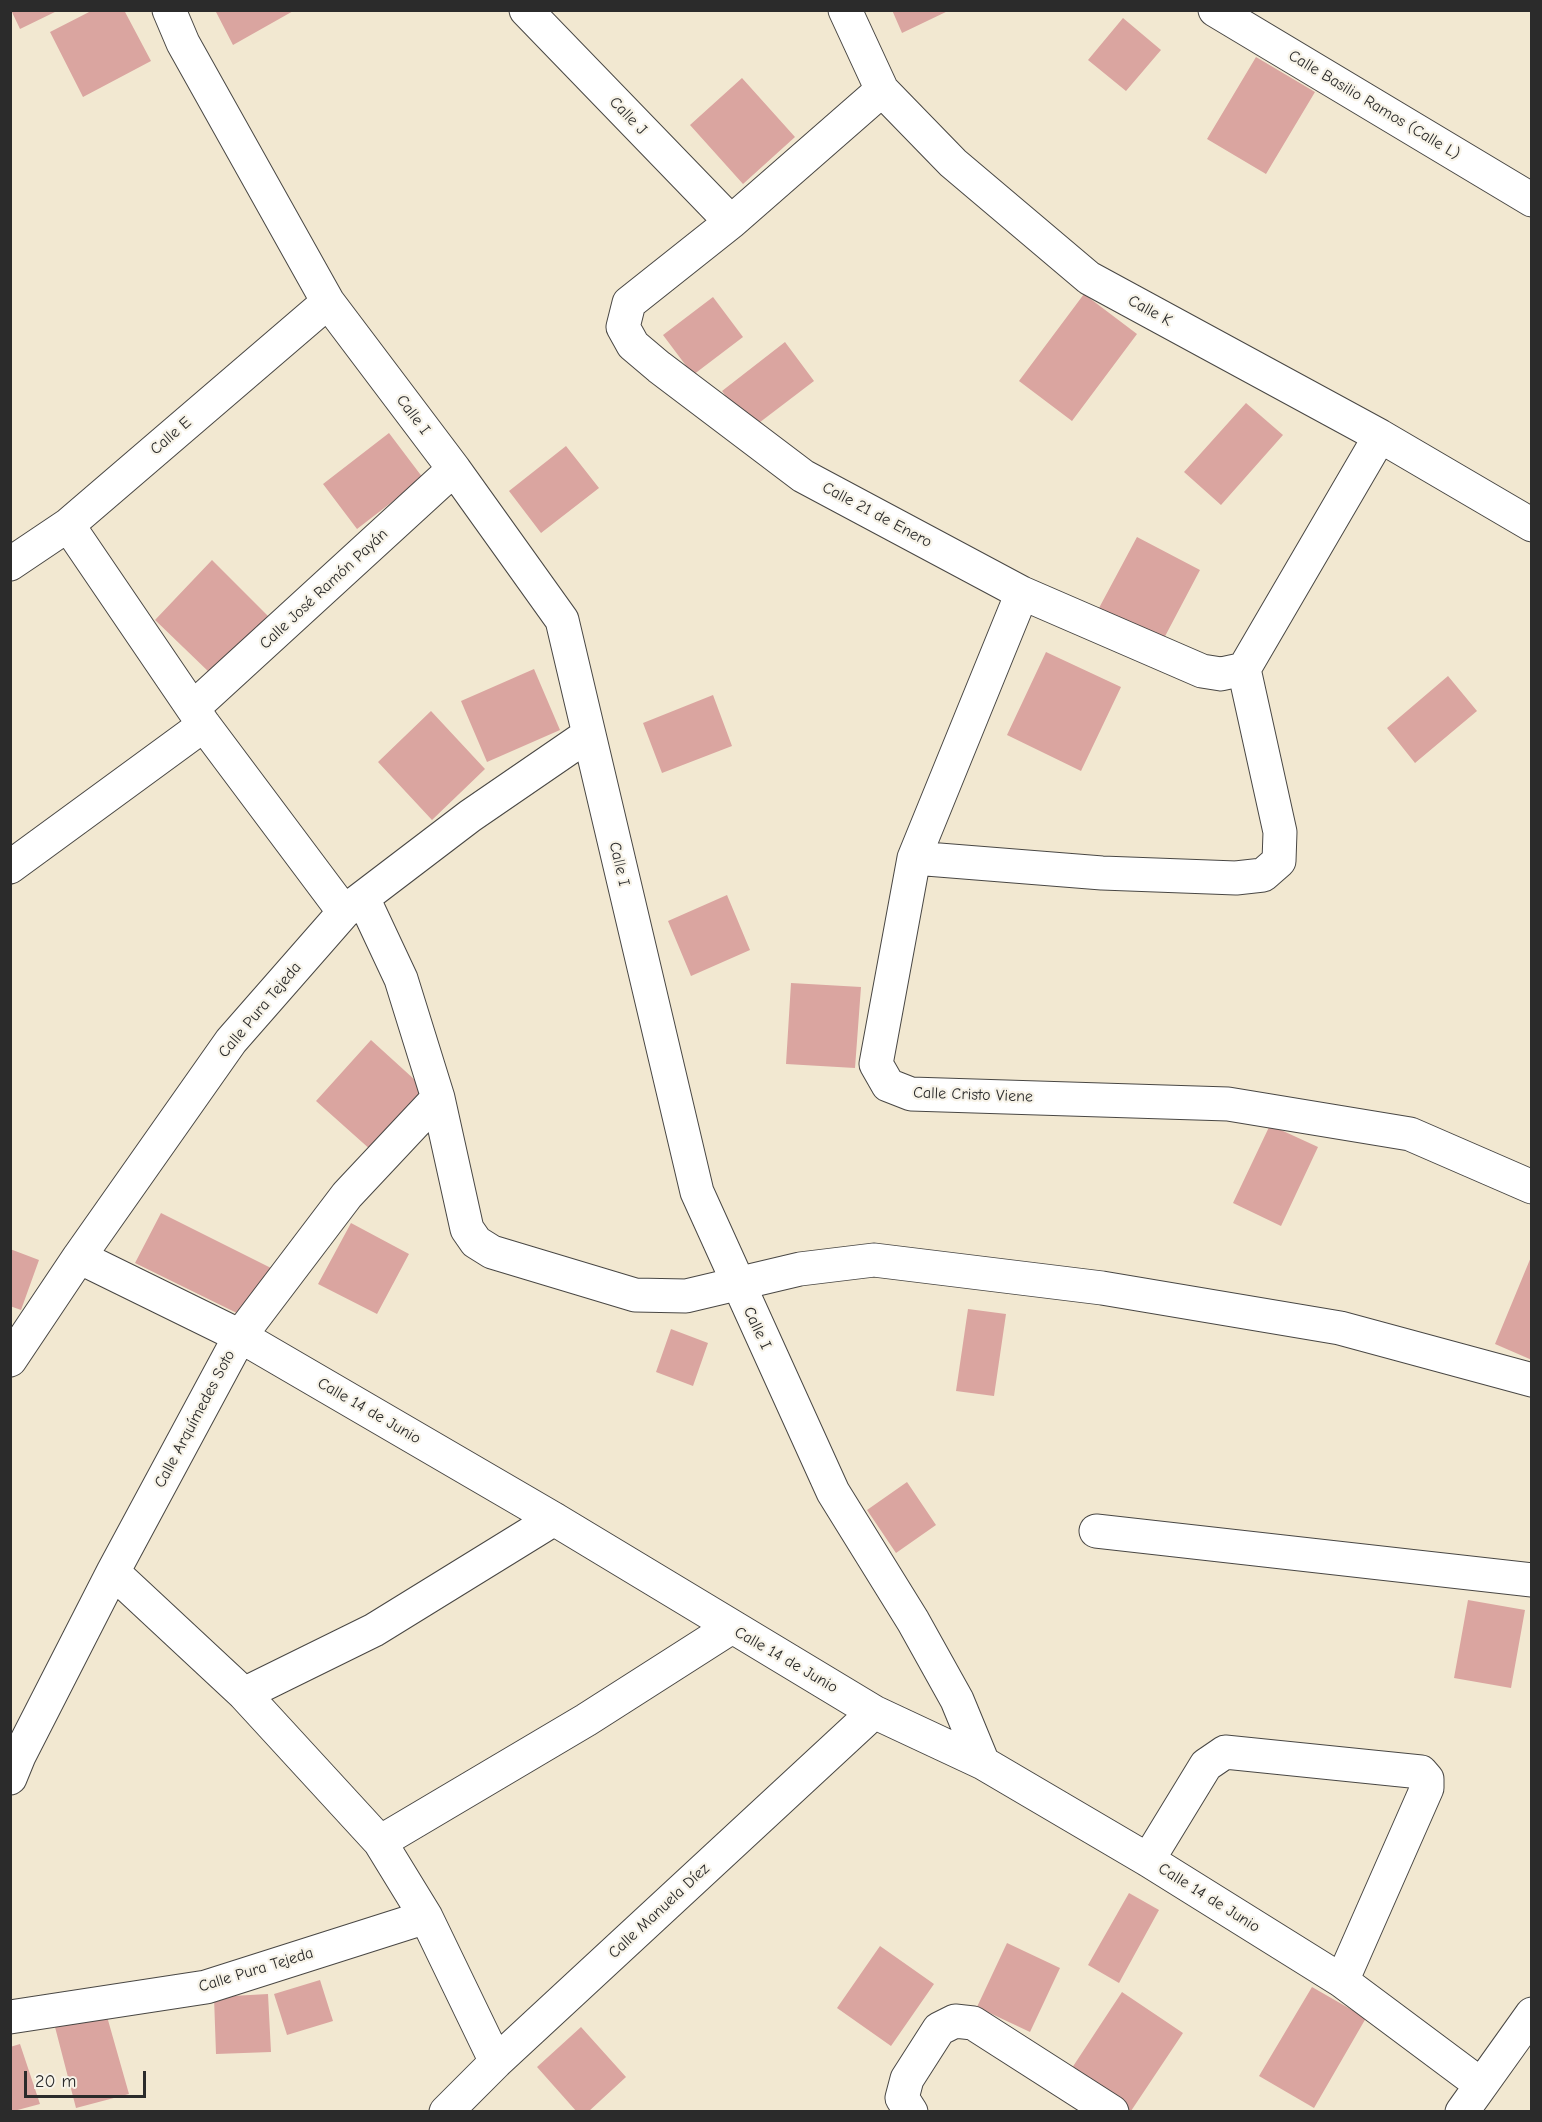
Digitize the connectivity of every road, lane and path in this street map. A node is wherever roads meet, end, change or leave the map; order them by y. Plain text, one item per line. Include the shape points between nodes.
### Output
1 (169, 10) edge
2 (526, 10) edge
3 (845, 10) edge
4 (1215, 10) edge
5 (882, 90) junction
6 (1532, 200) edge
7 (731, 222) junction
8 (328, 302) junction
9 (1380, 436) junction
10 (454, 469) junction
11 (68, 525) junction
12 (1532, 525) edge
13 (10, 564) edge
14 (1022, 593) junction
15 (1244, 669) junction
16 (199, 717) junction
17 (588, 735) junction
18 (914, 858) junction
19 (10, 867) edge
20 (354, 905) junction
21 (438, 1098) junction
22 (1532, 1186) edge
23 (79, 1257) junction
24 (737, 1284) junction
25 (240, 1336) junction
26 (10, 1360) edge
27 (1532, 1380) edge
28 (554, 1520) junction
29 (1096, 1531) dead end
30 (113, 1572) junction
31 (1530, 1573) edge
32 (730, 1628) junction
33 (244, 1694) junction
34 (874, 1712) junction
35 (983, 1763) junction
36 (10, 1778) edge
37 (380, 1842) junction
38 (1148, 1860) junction
39 (426, 1917) junction
40 (1342, 1981) junction
41 (1532, 2014) edge
42 (10, 2017) edge
43 (496, 2062) junction
44 (1480, 2084) junction
45 (446, 2112) edge
46 (911, 2112) edge
47 (1112, 2112) edge
48 (1462, 2112) edge

1 - 8 street, Calle I via 183,44
2 - 7 street, Calle J
3 - 5 street, Calle K
4 - 6 street, Calle Basilio Ramos (Calle L)
5 - 7 street, Calle 21 de Enero
5 - 9 street, Calle K via 953,163 1089,278
7 - 14 street, Calle 21 de Enero via 629,303 623,327 633,345 803,476
8 - 10 street, Calle I
8 - 11 street, Calle E
9 - 12 street, Calle K
9 - 15 street
10 - 16 street, Calle José Ramón Payán
10 - 17 street, Calle I via 562,620
11 - 13 street, Calle E
11 - 16 street
14 - 15 street, Calle 21 de Enero via 1202,671 1221,674
14 - 18 street, Calle Cristo Viene
15 - 18 street via 1280,832 1279,861 1263,875 1236,878 1102,873
16 - 19 street, Calle José Ramón Payán
16 - 20 street
17 - 20 street, Calle Pura Tejeda via 470,816
17 - 24 street, Calle I via 697,1192
18 - 22 street, Calle Cristo Viene via 876,1064 888,1085 911,1094 1228,1104 1410,1134
20 - 21 street via 401,979
20 - 23 street, Calle Pura Tejeda via 231,1041
21 - 24 street via 467,1229 476,1242 492,1252 635,1295 686,1296
21 - 25 street, Calle Arquímedes Soto via 347,1195
23 - 25 street, Calle 14 de Junio
23 - 26 street, Calle Pura Tejeda
24 - 27 street via 800,1269 874,1260 1102,1288 1340,1328
24 - 35 street, Calle I via 833,1492 914,1621 957,1700
25 - 28 street, Calle 14 de Junio
25 - 30 street, Calle Arquímedes Soto
28 - 32 street, Calle 14 de Junio
28 - 33 street via 374,1630
29 - 31 street
30 - 33 street
30 - 36 street, Calle Arquímedes Soto
32 - 34 street, Calle 14 de Junio
32 - 37 street via 586,1720
33 - 37 street
34 - 35 street, Calle 14 de Junio
34 - 43 street, Calle Manuela Díez
35 - 38 street, Calle 14 de Junio
37 - 39 street
38 - 40 street, Calle 14 de Junio
38 - 40 street via 1206,1765 1225,1752 1421,1772 1427,1779 1427,1788
39 - 42 street, Calle Pura Tejeda via 206,1987
39 - 43 street
40 - 44 street, Calle 14 de Junio
41 - 44 street
43 - 45 street, Calle Manuela Díez
44 - 48 street
46 - 47 street via 902,2098 907,2079 939,2029 955,2021 973,2024

